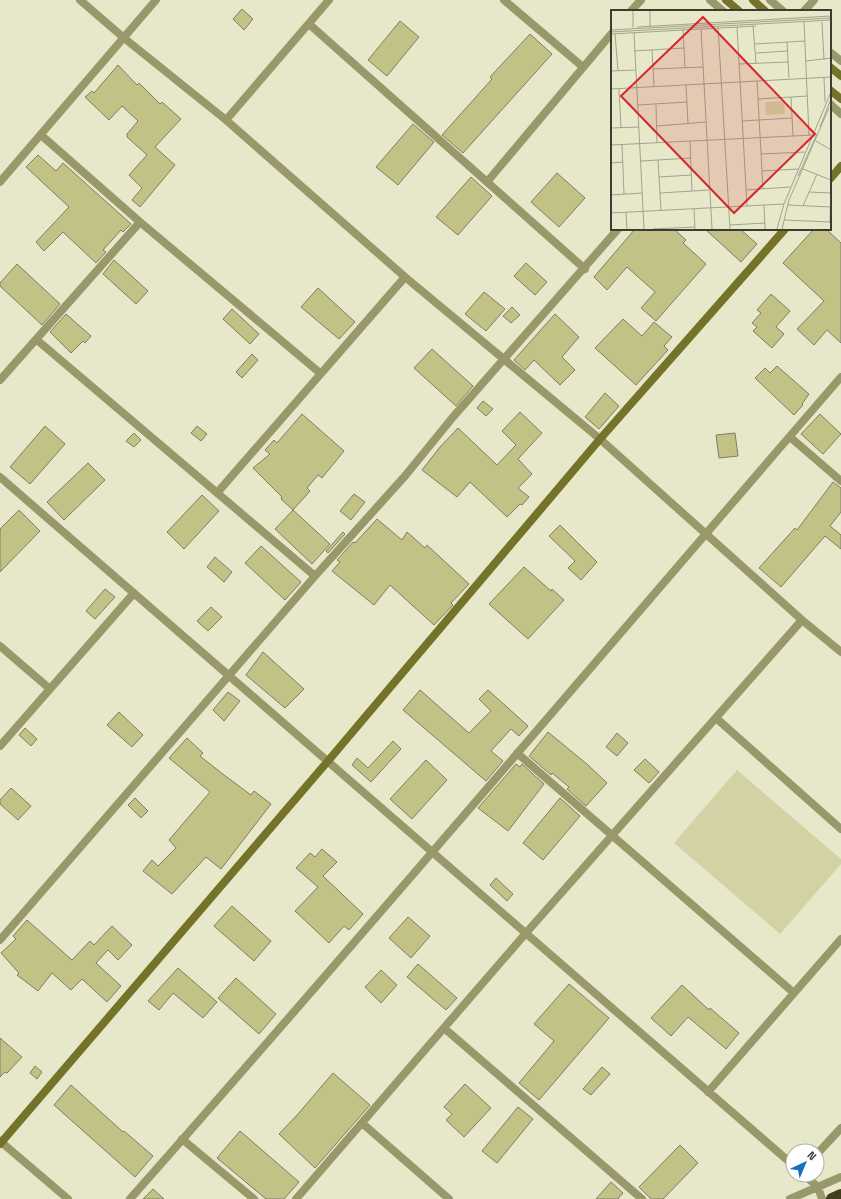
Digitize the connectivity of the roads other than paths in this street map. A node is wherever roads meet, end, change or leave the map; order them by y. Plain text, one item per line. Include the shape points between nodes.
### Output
1 (80, 0) edge
2 (156, 0) edge
3 (329, 0) edge
4 (504, 0) edge
5 (641, 0) edge
6 (710, 0) edge
7 (726, 0) edge
8 (752, 0) edge
9 (770, 0) edge
10 (814, 0) edge
11 (632, 10) edge
12 (722, 10) edge
13 (738, 10) edge
14 (764, 10) edge
15 (782, 10) edge
16 (805, 10) edge
17 (309, 24) junction
18 (611, 35) edge
19 (124, 38) junction
20 (831, 53) edge
21 (841, 61) edge
22 (583, 67) junction
23 (831, 68) edge
24 (841, 76) edge
25 (831, 91) edge
26 (841, 99) edge
27 (831, 105) edge
28 (841, 114) edge
29 (226, 120) junction
30 (41, 135) junction
31 (841, 166) edge
32 (831, 178) edge
33 (0, 182) edge
34 (487, 182) junction
35 (140, 222) junction
36 (617, 230) edge
37 (784, 230) edge
38 (585, 269) junction
39 (405, 277) junction
40 (37, 340) junction
41 (503, 359) junction
42 (320, 373) junction
43 (841, 377) edge
44 (0, 380) edge
45 (790, 436) junction
46 (600, 439) junction
47 (0, 477) edge
48 (841, 481) edge
49 (217, 493) junction
50 (706, 534) junction
51 (315, 576) junction
52 (134, 593) junction
53 (802, 620) junction
54 (0, 646) edge
55 (841, 652) edge
56 (229, 675) junction
57 (50, 689) junction
58 (716, 718) junction
59 (0, 746) edge
60 (517, 753) junction
61 (328, 761) junction
62 (841, 829) edge
63 (612, 835) junction
64 (433, 852) junction
65 (526, 933) junction
66 (841, 939) edge
67 (0, 940) edge
68 (794, 993) junction
69 (444, 1028) junction
70 (708, 1092) junction
71 (362, 1123) junction
72 (841, 1128) edge
73 (182, 1139) junction
74 (0, 1143) edge
75 (825, 1145) edge
76 (785, 1158) edge
77 (841, 1176) edge
78 (813, 1183) edge
79 (818, 1187) junction
80 (841, 1195) edge
81 (68, 1199) edge
82 (130, 1199) edge
83 (254, 1199) edge
84 (296, 1199) edge
85 (449, 1199) edge
86 (642, 1199) edge
87 (790, 1199) edge
88 (822, 1199) edge
89 (832, 1199) edge

1 - 19 street
2 - 19 street
3 - 17 street
4 - 22 street
5 - 11 street
6 - 12 street
7 - 13 street
8 - 14 street
9 - 15 street
10 - 16 street
17 - 29 street
17 - 34 street
18 - 22 street
19 - 29 street
19 - 30 street
20 - 21 street
22 - 34 street
23 - 24 street
25 - 26 street
27 - 28 street
29 - 39 street
30 - 33 street
30 - 35 street
31 - 32 street
34 - 38 street
35 - 40 street
35 - 42 street
36 - 38 street
37 - 46 street
38 - 41 street
39 - 41 street
39 - 42 street
40 - 44 street
40 - 49 street
41 - 46 street
41 - 51 street via 405,476
42 - 49 street
43 - 45 street
45 - 48 street
45 - 50 street
46 - 50 street
46 - 61 street
47 - 52 street
49 - 51 street
50 - 53 street
50 - 60 street
51 - 56 street
52 - 56 street
52 - 57 street
53 - 55 street
53 - 58 street
54 - 57 street
56 - 61 street
56 - 67 street
57 - 59 street
58 - 62 street
58 - 63 street
60 - 63 street
60 - 64 street
61 - 64 street
61 - 74 street
63 - 65 street
63 - 68 street
64 - 65 street
64 - 73 street
65 - 69 street
65 - 70 street
66 - 68 street
68 - 70 street
69 - 71 street
69 - 86 street
70 - 76 street
71 - 84 street
71 - 85 street
72 - 75 street
73 - 82 street
73 - 83 street
74 - 81 street
77 - 79 street
78 - 79 street
79 - 87 street
79 - 88 street
80 - 89 highway

